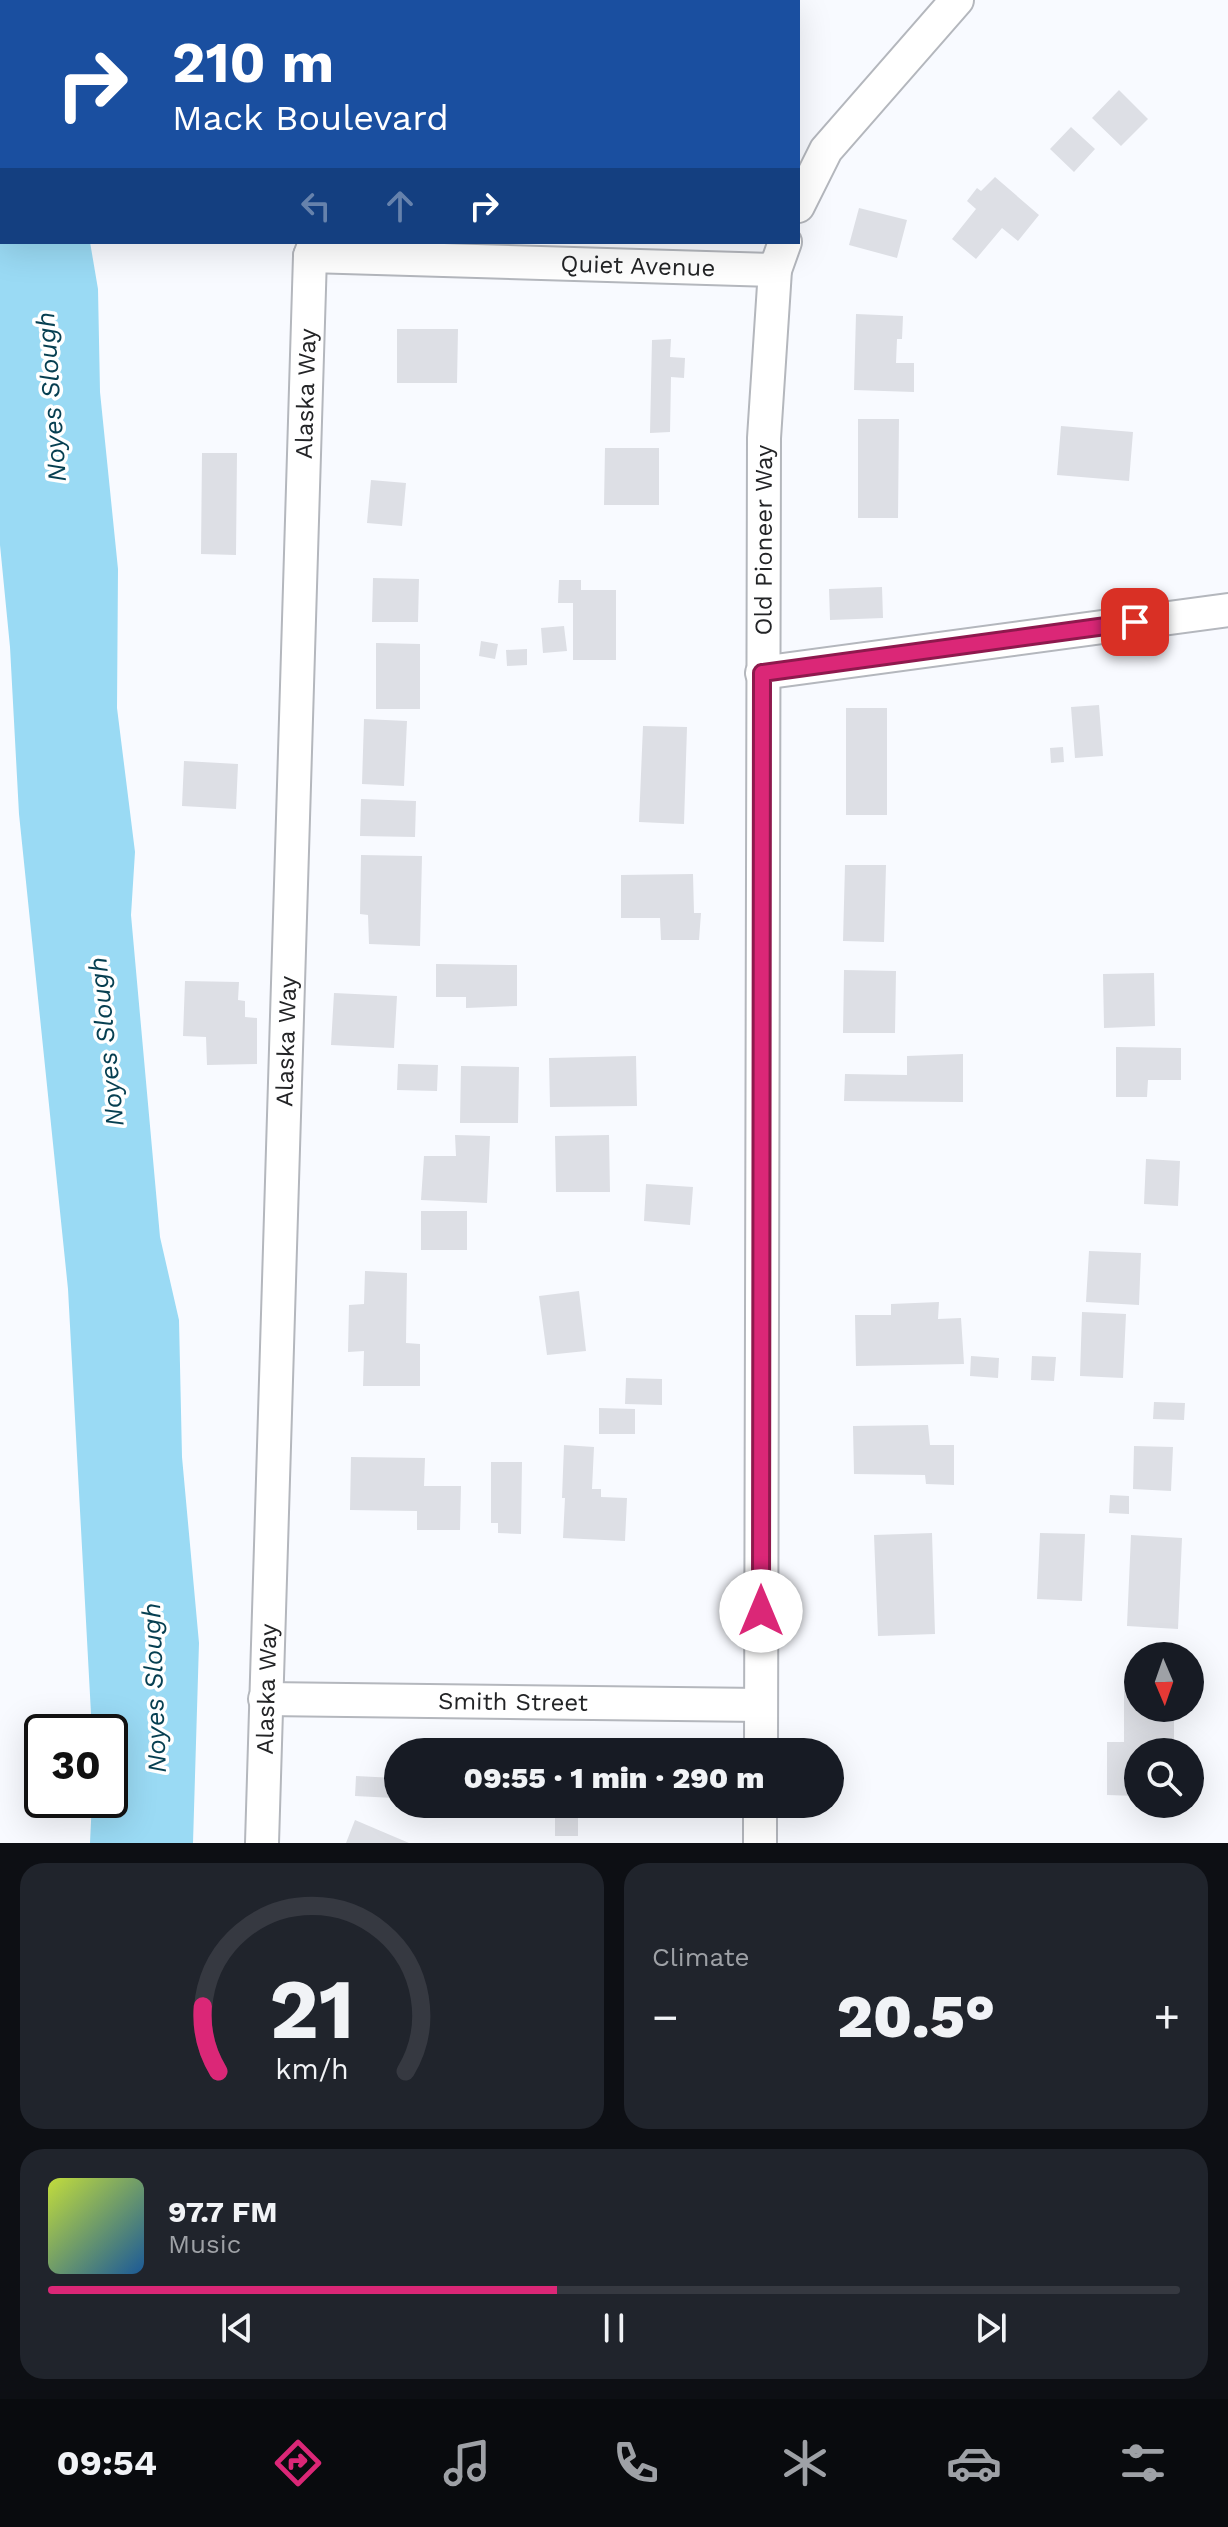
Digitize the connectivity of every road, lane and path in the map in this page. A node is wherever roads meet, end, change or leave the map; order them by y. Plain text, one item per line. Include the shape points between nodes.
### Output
1 (957, 0) edge
2 (800, 202) edge
3 (313, 249) edge
4 (780, 256) edge
5 (1228, 610) edge
6 (762, 673) junction
7 (265, 1699) junction
8 (761, 1705) junction
9 (761, 1738) edge
10 (760, 1818) edge
11 (262, 1843) edge
12 (760, 1843) edge

1 - 2 street via 826,150
3 - 4 street, Quiet Avenue
3 - 7 street, Alaska Way
4 - 6 street, Old Pioneer Way via 764,438
5 - 6 street
6 - 8 street, Old Pioneer Way
7 - 8 street, Smith Street
7 - 11 street, Alaska Way
8 - 9 street, Old Pioneer Way
10 - 12 street

